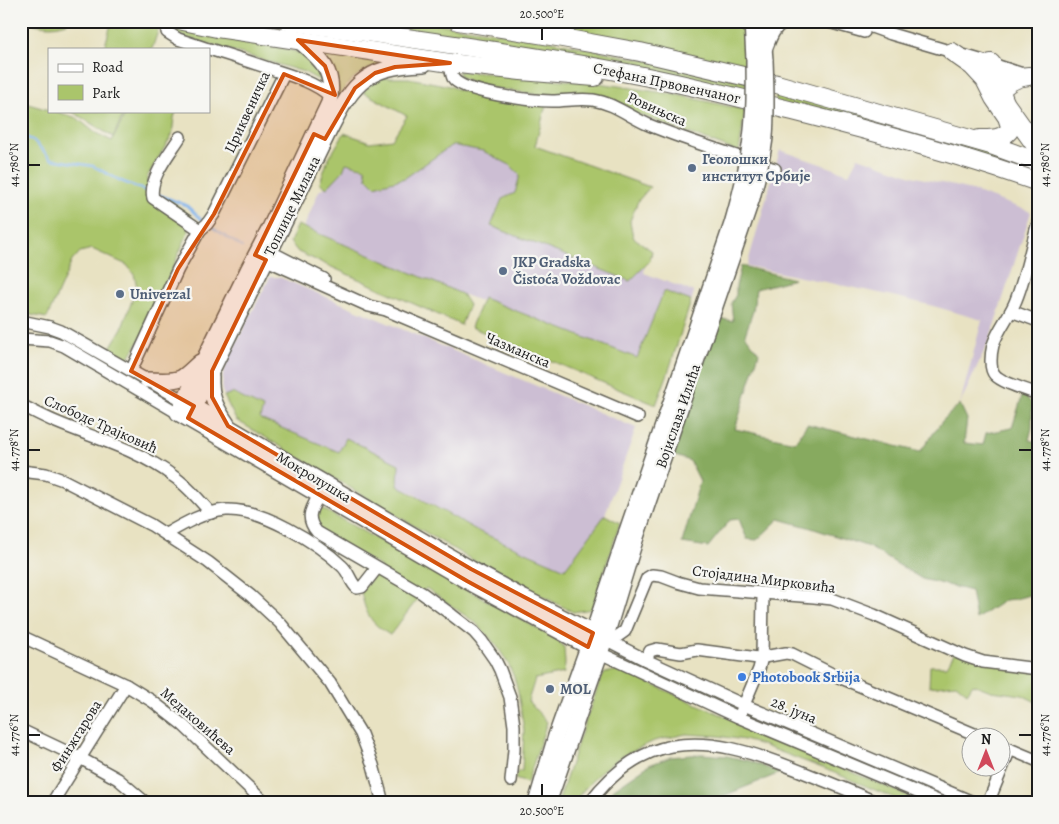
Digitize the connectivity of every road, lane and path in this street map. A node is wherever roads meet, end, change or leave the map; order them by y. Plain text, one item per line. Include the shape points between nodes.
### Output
1 (183, 21) edge
2 (288, 21) edge
3 (458, 21) edge
4 (752, 21) edge
5 (762, 21) edge
6 (782, 21) edge
7 (825, 21) edge
8 (855, 21) edge
9 (167, 32) dead end
10 (891, 34) junction
11 (298, 40) junction
12 (206, 48) edge
13 (210, 49) edge
14 (952, 52) junction
15 (761, 56) junction
16 (450, 63) junction
17 (991, 63) junction
18 (284, 74) junction
19 (1033, 77) edge
20 (653, 78) junction
21 (1001, 90) junction
22 (330, 96) junction
23 (180, 137) dead end
24 (320, 137) junction
25 (971, 140) junction
26 (1038, 149) edge
27 (1038, 162) edge
28 (982, 164) junction
29 (774, 170) dead end
30 (1038, 182) edge
31 (1038, 192) edge
32 (1038, 222) edge
33 (200, 230) junction
34 (263, 253) junction
35 (1011, 311) junction
36 (21, 321) edge
37 (1038, 321) edge
38 (21, 339) edge
39 (208, 365) junction
40 (131, 370) junction
41 (147, 380) junction
42 (1038, 394) edge
43 (21, 405) edge
44 (186, 409) junction
45 (638, 417) dead end
46 (228, 426) junction
47 (21, 471) edge
48 (319, 495) junction
49 (211, 513) junction
50 (166, 534) junction
51 (377, 568) junction
52 (763, 592) junction
53 (21, 636) edge
54 (596, 643) junction
55 (762, 657) junction
56 (646, 660) junction
57 (1038, 668) edge
58 (126, 685) junction
59 (744, 705) junction
60 (738, 717) junction
61 (962, 729) edge
62 (21, 730) edge
63 (1012, 750) edge
64 (80, 758) junction
65 (1038, 761) edge
66 (997, 776) edge
67 (511, 782) dead end
68 (260, 801) edge
69 (52, 803) edge
70 (146, 803) edge
71 (383, 803) edge
72 (536, 803) edge
73 (548, 803) edge
74 (589, 803) edge
75 (878, 803) edge
76 (943, 803) edge
77 (975, 803) edge
78 (988, 803) edge

1 - 11 highway
2 - 20 highway, Стефана Првовенчаног via 514,53
3 - 25 highway, Стефана Првовенчаног via 575,40 702,66 827,97
4 - 15 main road, Војислава Илића
5 - 15 main road, Војислава Илића
6 - 15 main road via 770,34
7 - 10 street
8 - 10 street
9 - 12 street, Цриквеничка
10 - 14 street
11 - 16 highway
11 - 22 main road, Топлице Милана via 325,66 330,76
13 - 18 street, Цриквеничка
14 - 17 street
14 - 25 highway via 980,74 1010,122 1002,137
15 - 54 main road, Војислава Илића, bridge via 765,137 752,198
16 - 20 highway via 564,75
16 - 24 main road, Топлице Милана via 400,66 375,73 349,95
16 - 29 street, Ровињска via 453,78 477,91 543,101 594,100 648,125
17 - 19 street
17 - 21 highway
18 - 22 street via 318,87
18 - 33 street, Цриквеничка via 214,214
19 - 21 highway via 1020,77
20 - 28 highway, Стефана Првовенчаног via 831,121
21 - 26 highway via 1006,104
22 - 24 main road, Топлице Милана
23 - 33 street via 157,174 152,194 153,198
24 - 34 main road, Топлице Милана via 269,230
25 - 27 highway, Стефана Првовенчаног
28 - 30 highway, Стефана Првовенчаног
28 - 31 highway
32 - 35 street via 1021,288
33 - 40 street, Цриквеничка
34 - 39 main road, Топлице Милана
34 - 45 street, Чазманска via 368,306 386,310
35 - 37 street
35 - 42 street via 993,345 991,364 995,376
36 - 40 street, Мокролушка via 61,331
38 - 44 street, Мокролушка via 50,341 64,346
39 - 41 main road via 180,378
39 - 44 main road, Топлице Милана
39 - 46 main road via 212,398
40 - 41 street, Мокролушка
41 - 44 street, Мокролушка
43 - 49 street, Слободе Трајковић via 146,458 185,485
44 - 46 main road, Мокролушка
44 - 48 main road, Мокролушка
46 - 54 main road, Мокролушка
47 - 50 street via 63,480
48 - 51 street, Мокролушка via 310,514 315,530
48 - 54 main road, Мокролушка via 467,581
49 - 50 street
49 - 51 street via 239,511 279,524 342,566 357,588 362,587
50 - 71 street via 251,596 280,624 330,683 361,734
51 - 67 street, Мокролушка via 410,586 474,632 495,660 512,704 514,750
52 - 54 street, Стојадина Мирковића via 699,588 652,575 647,578 625,631
52 - 55 street
52 - 57 street, Стојадина Мирковића via 832,599 965,656 983,662
53 - 58 street, Медаковићева
54 - 56 street, 28. јуна
54 - 60 street, 28. јуна
54 - 72 main road, Војислава Илића via 556,736
54 - 73 main road, Војислава Илића
55 - 56 street via 657,649 650,651
55 - 59 street
55 - 61 street via 792,654
56 - 59 street, 28. јуна
58 - 64 street, Финжгарова
58 - 68 street, Медаковићева via 184,725
59 - 60 street
59 - 77 street, 28. јуна
60 - 76 street, 28. јуна
62 - 64 street
63 - 65 street
64 - 69 street, Финжгарова
64 - 70 street via 118,779
66 - 78 street
74 - 75 street via 616,774 651,752 699,745 739,750 771,759

